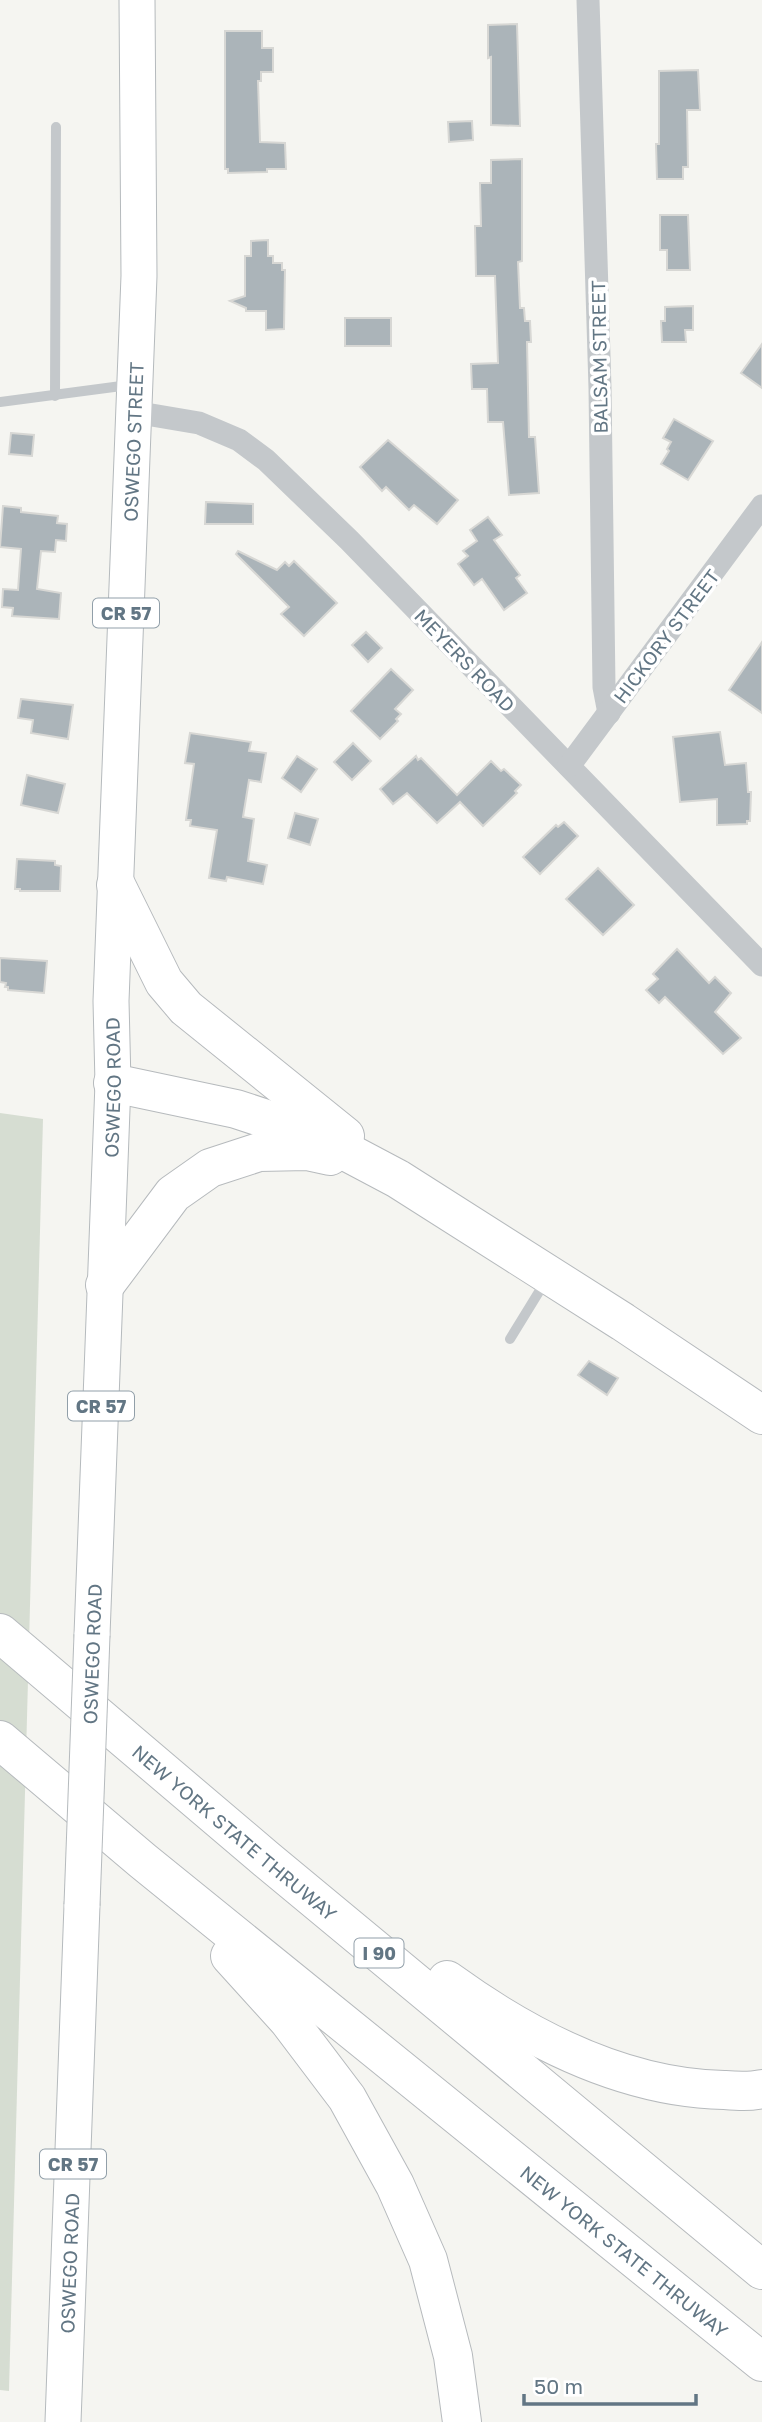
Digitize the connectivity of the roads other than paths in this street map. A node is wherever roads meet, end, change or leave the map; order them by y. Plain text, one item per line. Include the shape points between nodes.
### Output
1 (137, 0) edge
2 (588, 0) edge
3 (56, 127) dead end
4 (55, 396) junction
5 (134, 398) junction
6 (0, 402) edge
7 (762, 506) edge
8 (609, 713) junction
9 (569, 766) junction
10 (116, 885) junction
11 (762, 965) edge
12 (113, 1083) junction
13 (398, 1179) junction
14 (549, 1275) junction
15 (106, 1285) junction
16 (623, 1322) junction
17 (510, 1339) dead end
18 (762, 1415) edge
19 (762, 1442) edge
20 (0, 1633) edge
21 (0, 1741) edge
22 (266, 1859) junction
23 (143, 1861) junction
24 (762, 2089) edge
25 (762, 2270) edge
26 (762, 2362) edge
27 (63, 2422) edge
28 (462, 2422) edge

1 - 5 main road, OSWEGO STREET / CR 57 via 139,276
2 - 8 street, BALSAM STREET via 604,687
3 - 4 lane
4 - 5 lane
4 - 6 lane
5 - 9 street, MEYERS ROAD via 239,440 266,460
5 - 10 main road, OSWEGO STREET / CR 57
7 - 8 street, HICKORY STREET
8 - 9 street, HICKORY STREET
9 - 11 street, MEYERS ROAD
10 - 12 main road, OSWEGO ROAD / CR 57
10 - 13 highway via 164,982 186,1008
12 - 13 highway via 236,1109 315,1135
12 - 15 main road, OSWEGO ROAD / CR 57
13 - 14 highway
13 - 15 highway via 307,1151 259,1152 210,1168 173,1194
14 - 16 highway
14 - 17 lane
15 - 27 main road, OSWEGO ROAD / CR 57, bridge
16 - 18 highway
16 - 19 highway
20 - 22 highway, NEW YORK STATE THRUWAY / I 90
21 - 23 highway, NEW YORK STATE THRUWAY
22 - 24 highway via 312,1884 489,2010 561,2048 641,2079 697,2090
22 - 25 highway, NEW YORK STATE THRUWAY / I 90
23 - 26 highway, NEW YORK STATE THRUWAY
23 - 28 highway via 288,2020 347,2098 395,2185 428,2260 453,2356

